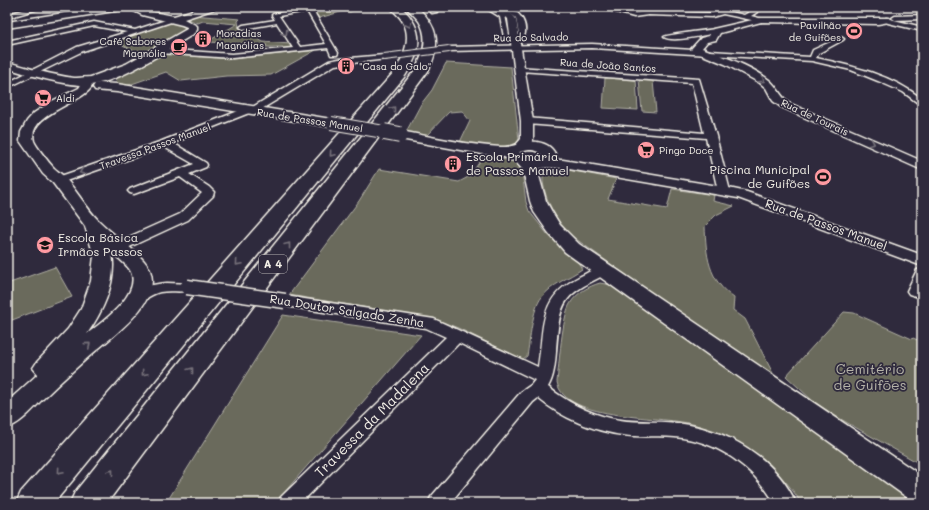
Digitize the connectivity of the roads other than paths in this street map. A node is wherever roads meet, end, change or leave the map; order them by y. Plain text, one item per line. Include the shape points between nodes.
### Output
1 (42, 7) edge
2 (121, 7) edge
3 (130, 7) edge
4 (133, 7) edge
5 (212, 7) edge
6 (398, 7) edge
7 (428, 7) edge
8 (487, 7) edge
9 (496, 7) edge
10 (506, 7) edge
11 (601, 7) edge
12 (762, 7) edge
13 (309, 8) edge
14 (704, 8) dead end
15 (875, 11) dead end
16 (434, 12) dead end
17 (722, 12) junction
18 (7, 16) edge
19 (746, 16) junction
20 (922, 17) edge
21 (174, 19) junction
22 (761, 20) junction
23 (886, 20) junction
24 (278, 21) junction
25 (7, 25) edge
26 (243, 27) dead end
27 (922, 29) edge
28 (135, 32) junction
29 (714, 35) junction
30 (667, 37) dead end
31 (841, 39) dead end
32 (7, 43) edge
33 (515, 43) junction
34 (329, 46) junction
35 (298, 49) junction
36 (159, 51) junction
37 (700, 52) junction
38 (726, 58) junction
39 (812, 59) junction
40 (339, 61) junction
41 (7, 65) edge
42 (520, 69) junction
43 (33, 73) junction
44 (99, 83) junction
45 (7, 86) edge
46 (922, 103) edge
47 (251, 110) junction
48 (527, 120) junction
49 (711, 136) junction
50 (165, 142) junction
51 (531, 155) junction
52 (922, 166) edge
53 (181, 173) junction
54 (59, 180) junction
55 (724, 191) junction
56 (134, 192) dead end
57 (92, 224) junction
58 (118, 247) junction
59 (922, 261) edge
60 (140, 269) junction
61 (604, 270) junction
62 (922, 273) edge
63 (103, 277) junction
64 (187, 287) junction
65 (922, 294) edge
66 (131, 304) junction
67 (90, 313) junction
68 (457, 336) junction
69 (541, 383) junction
70 (7, 405) edge
71 (7, 418) edge
72 (922, 492) edge
73 (33, 503) edge
74 (87, 503) edge
75 (288, 503) edge
76 (438, 503) edge
77 (786, 503) edge

1 - 18 street
2 - 25 main road
3 - 21 main road via 142,13
4 - 21 main road
5 - 21 main road
6 -> 73 highway, A 4 via 409,23 413,37 411,53 400,73
74 -> 6 highway, A 4 via 417,77 428,57 431,40 425,22
7 - 16 street
8 - 33 street via 502,16 506,36
9 - 33 street via 510,16
10 - 33 street via 520,19 522,36
11 - 17 street via 634,15 712,15
12 - 19 street
13 - 24 street via 276,15
13 - 34 street
14 - 17 street
15 - 23 street
17 - 19 street
19 - 22 street
20 - 23 street
21 - 28 street
21 - 36 main road via 192,26 189,33
22 - 23 street
22 - 29 street via 748,22
23 - 27 street
24 - 26 street
24 -> 35 street
28 - 32 street via 91,24
28 - 43 street via 69,54
29 - 30 street
29 - 37 street via 698,45 696,49
29 - 38 street, Rua de Tourais
31 - 39 street via 816,52
33 - 37 street, Rua do Salvado
33 - 40 street, Rua do Salvado, bridge
33 - 42 street
34 - 35 street
34 - 40 street
35 - 36 street via 232,56
36 - 44 main road
37 - 38 street
38 - 39 street via 763,55
38 -> 52 street, Rua de Tourais via 767,83 777,99 785,105
39 - 46 street via 872,75 906,90
40 - 47 street, Travessa Passos Manuel via 327,65
41 - 43 street, Rua de Passos Manuel
42 - 48 street
42 - 49 street, Rua de João Santos via 696,81
43 - 44 street, Rua de Passos Manuel
43 - 45 street
44 - 47 main road, Rua de Passos Manuel
44 - 54 main road via 41,114 28,129 27,141 38,150 51,175
47 - 50 street, Travessa Passos Manuel
47 - 51 main road, Rua de Passos Manuel, bridge via 482,150
48 - 49 street
48 - 51 street
49 - 55 street
50 - 53 street via 202,165
50 -> 54 street, Travessa Passos Manuel
51 - 55 street, Rua de Passos Manuel via 563,164
51 - 61 main road via 532,178 547,220 572,248
53 - 56 street
53 - 58 street via 205,189 208,192 207,196 184,217
54 - 57 main road
55 - 59 street, Rua de Passos Manuel via 759,200
57 - 58 main road
57 - 63 main road via 103,254
58 - 60 main road
60 - 63 main road via 127,263 118,264
60 - 64 street, Rua Doutor Salgado Zenha via 160,281
60 - 66 main road via 144,280
61 - 69 street via 572,286 554,307
61 - 72 main road
62 - 65 street via 914,291
63 - 67 main road via 98,298
64 - 66 street, Rua Doutor Salgado Zenha via 154,288
64 - 68 street, Rua Doutor Salgado Zenha, bridge via 429,323
66 - 67 main road via 117,316 102,320 96,319
71 -> 66 main road via 28,395 111,326
67 - 70 main road via 72,339
68 - 69 street, Rua Doutor Salgado Zenha
68 - 75 street, Travessa da Madalena
69 - 76 street
69 - 77 street, Rua Doutor Salgado Zenha via 563,408 584,417 623,428 677,430 703,436 746,455 772,481

